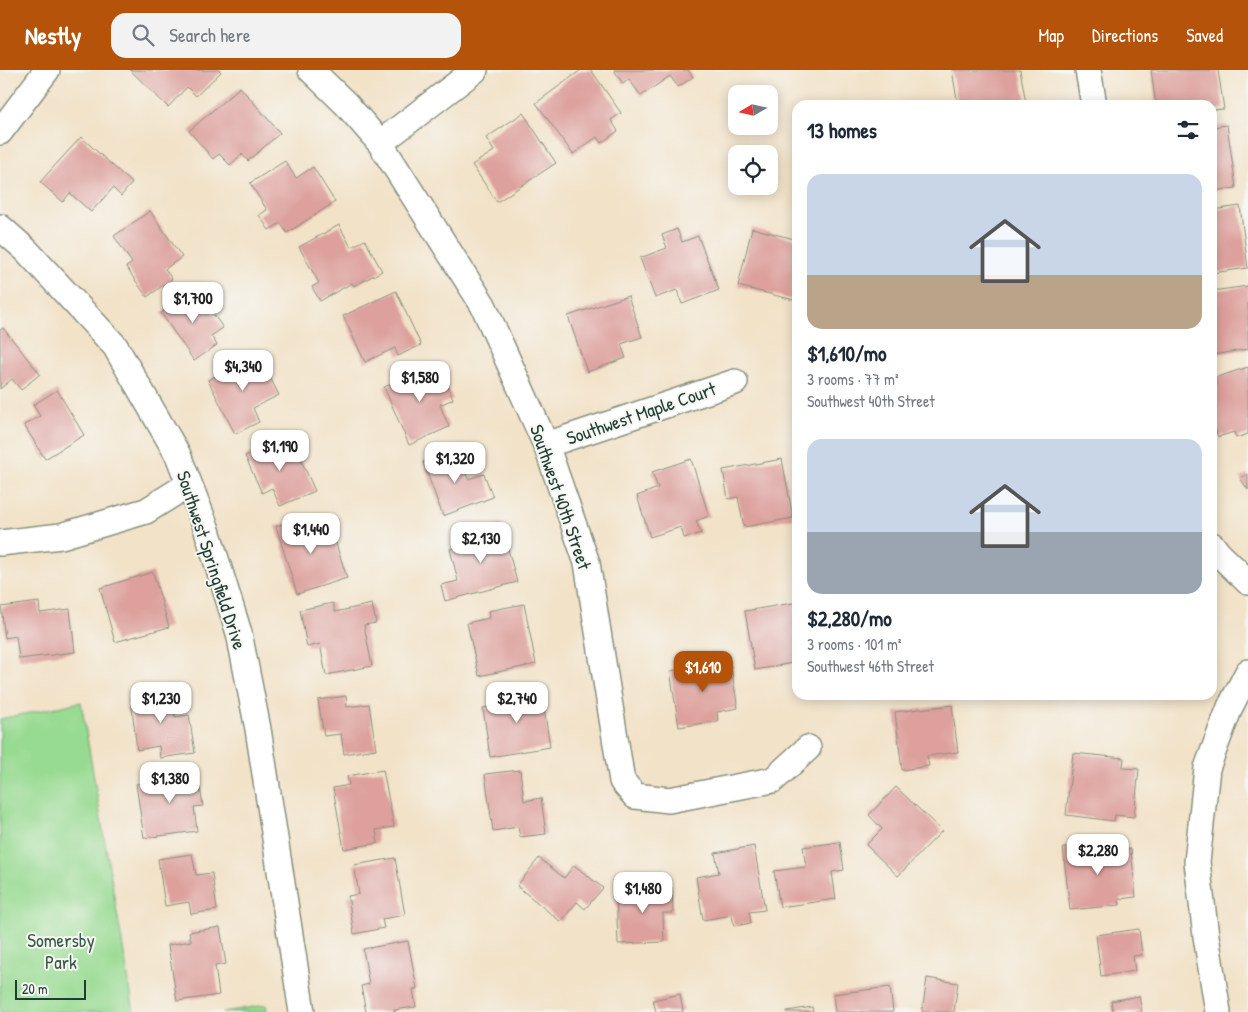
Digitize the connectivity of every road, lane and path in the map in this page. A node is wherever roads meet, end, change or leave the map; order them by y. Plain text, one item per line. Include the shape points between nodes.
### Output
1 (47, 70) edge
2 (311, 70) edge
3 (475, 70) edge
4 (1088, 70) edge
5 (1093, 100) edge
6 (0, 132) edge
7 (380, 143) junction
8 (0, 227) edge
9 (736, 382) dead end
10 (546, 445) junction
11 (189, 484) junction
12 (0, 543) edge
13 (1217, 552) edge
14 (1248, 582) edge
15 (1248, 672) edge
16 (808, 748) dead end
17 (302, 1012) edge
18 (1218, 1012) edge

1 - 6 street
2 - 7 street, Southwest 40th Street
3 - 7 street
4 - 5 street
7 - 10 street, Southwest 40th Street via 482,305
8 - 11 street, Southwest Springfield Drive via 26,250 115,346 178,455
9 - 10 street, Southwest Maple Court
10 - 16 street, Southwest 40th Street via 587,563 622,780 626,786 635,796 669,800 773,780
11 - 12 street via 146,511 61,536
11 - 17 street, Southwest Springfield Drive via 239,633 258,729
13 - 14 street
15 - 18 street via 1230,707 1207,768 1197,862

